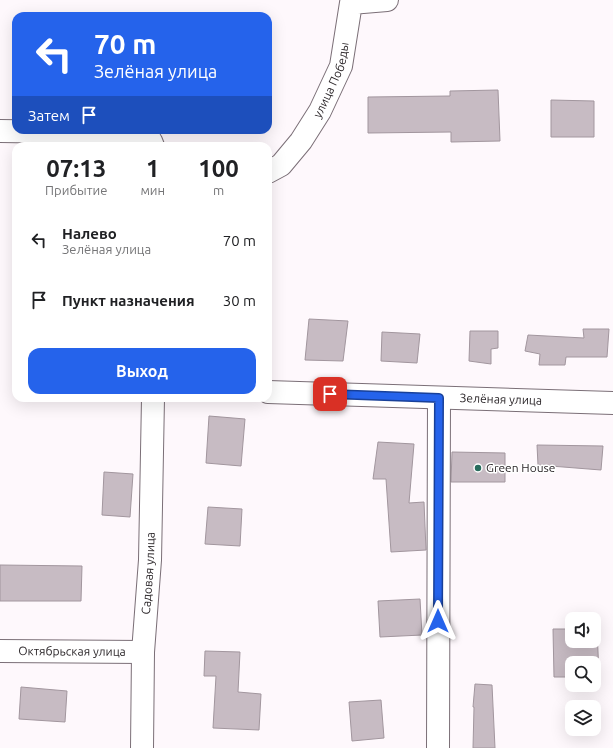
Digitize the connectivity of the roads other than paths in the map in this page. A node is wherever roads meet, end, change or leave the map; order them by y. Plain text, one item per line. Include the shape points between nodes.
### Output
1 (387, 0) edge
2 (351, 2) edge
3 (0, 131) edge
4 (12, 132) edge
5 (49, 134) edge
6 (146, 140) edge
7 (272, 170) edge
8 (272, 392) edge
9 (439, 398) junction
10 (153, 402) edge
11 (613, 403) edge
12 (0, 651) edge
13 (143, 652) junction
14 (142, 748) edge
15 (438, 748) edge

1 - 2 street, улица Победы
2 - 7 street, улица Победы via 341,66 320,111 301,141 281,165
3 - 4 street
5 - 6 street
8 - 9 street, Зелёная улица
9 - 11 street, Зелёная улица
9 - 15 street
10 - 13 street, Садовая улица via 150,560
12 - 13 street, Октябрьская улица
13 - 14 street, Садовая улица

